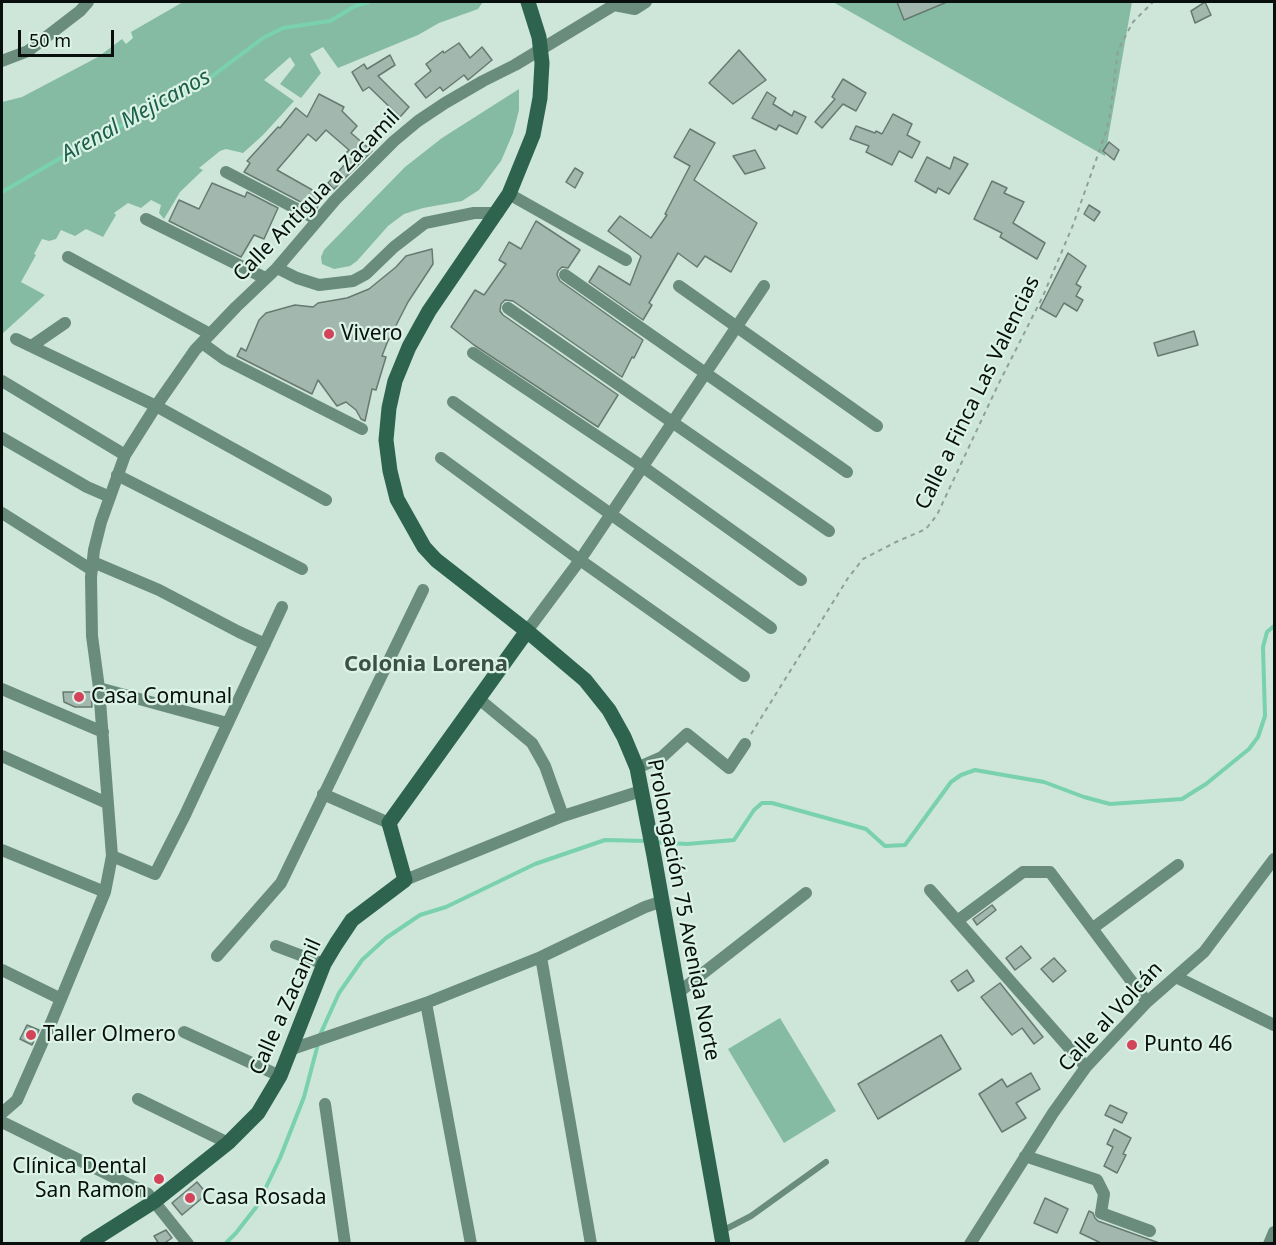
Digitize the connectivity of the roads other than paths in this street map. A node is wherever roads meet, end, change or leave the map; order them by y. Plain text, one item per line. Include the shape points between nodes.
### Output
1 (88, 2) edge
2 (528, 2) edge
3 (646, 2) edge
4 (614, 3) edge
5 (2, 61) edge
6 (226, 172) dead end
7 (509, 194) junction
8 (498, 213) junction
9 (146, 219) dead end
10 (318, 220) junction
11 (68, 257) dead end
12 (626, 260) dead end
13 (277, 268) junction
14 (565, 275) dead end
15 (265, 278) junction
16 (679, 286) dead end
17 (764, 286) dead end
18 (508, 308) dead end
19 (65, 323) dead end
20 (737, 327) junction
21 (206, 338) junction
22 (16, 339) dead end
23 (33, 345) junction
24 (473, 353) dead end
25 (706, 373) junction
26 (2, 381) edge
27 (453, 402) dead end
28 (156, 406) junction
29 (673, 422) junction
30 (877, 426) dead end
31 (362, 429) dead end
32 (2, 438) edge
33 (125, 455) junction
34 (441, 458) dead end
35 (643, 467) junction
36 (847, 472) dead end
37 (117, 476) junction
38 (110, 497) junction
39 (326, 500) dead end
40 (2, 513) edge
41 (611, 514) junction
42 (829, 531) dead end
43 (580, 560) junction
44 (92, 566) junction
45 (302, 569) dead end
46 (801, 580) dead end
47 (423, 590) dead end
48 (282, 607) dead end
49 (771, 627) dead end
50 (527, 631) junction
51 (265, 644) junction
52 (744, 676) dead end
53 (99, 688) junction
54 (2, 689) edge
55 (479, 699) junction
56 (227, 723) junction
57 (103, 732) junction
58 (745, 744) road end
59 (2, 756) edge
60 (637, 768) junction
61 (641, 791) junction
62 (323, 794) junction
63 (107, 803) junction
64 (563, 816) junction
65 (390, 823) junction
66 (2, 850) edge
67 (112, 856) junction
68 (1275, 859) edge
69 (1178, 865) dead end
70 (405, 880) junction
71 (930, 890) dead end
72 (105, 892) junction
73 (806, 892) dead end
74 (663, 901) junction
75 (957, 921) junction
76 (1093, 928) junction
77 (276, 946) dead end
78 (217, 956) dead end
79 (541, 957) junction
80 (324, 964) junction
81 (2, 970) edge
82 (1176, 977) junction
83 (679, 992) junction
84 (61, 999) junction
85 (1147, 1002) junction
86 (426, 1003) junction
87 (1275, 1025) edge
88 (184, 1032) dead end
89 (292, 1049) junction
90 (1086, 1067) junction
91 (280, 1076) junction
92 (138, 1099) dead end
93 (325, 1104) dead end
94 (2, 1113) edge
95 (2, 1122) edge
96 (228, 1143) junction
97 (1026, 1156) junction
98 (826, 1162) dead end
99 (155, 1201) junction
100 (1150, 1231) dead end
101 (1275, 1232) edge
102 (722, 1240) edge
103 (87, 1244) edge
104 (188, 1244) edge
105 (345, 1244) edge
106 (471, 1244) edge
107 (591, 1244) edge
108 (970, 1244) edge
109 (1269, 1244) edge

1 - 5 street via 28,51
2 - 7 main road, Prolongación 75 Avenida Norte via 540,46 540,98 533,135
3 - 4 street via 635,9
4 - 10 street, Calle Antigua a Zacamil via 418,121 379,155
6 - 10 street
7 - 8 main road, Prolongación 75 Avenida Norte
7 - 12 street
8 - 13 street via 474,213 425,224 353,281 319,285
8 - 50 main road, Prolongación 75 Avenida Norte via 429,311 410,347 395,381 386,440 397,499 424,547
9 - 15 street
10 - 13 street, Calle Antigua a Zacamil
11 - 21 street
13 - 15 street, Calle Antigua a Zacamil
14 - 25 street
15 - 21 street, Calle Antigua a Zacamil
16 - 20 street
17 - 20 street
18 - 29 street
19 - 23 street
20 - 25 street
20 - 30 street
21 - 28 street, Calle Antigua a Zacamil
21 - 31 street via 224,359
22 - 23 street
23 - 28 street
24 - 35 street
25 - 29 street
25 - 36 street
26 - 33 street
27 - 41 street
28 - 33 street, Calle Antigua a Zacamil
28 - 39 street
29 - 35 street
29 - 42 street
32 - 38 street
33 - 37 street, Calle Antigua a Zacamil
34 - 43 street
35 - 41 street
35 - 46 street
37 - 38 street, Calle Antigua a Zacamil
37 - 45 street
38 - 44 street, Calle Antigua a Zacamil
40 - 44 street
41 - 43 street
41 - 49 street
43 - 50 street
43 - 52 street
44 - 51 street via 159,590
44 - 53 street, Calle Antigua a Zacamil via 92,636
47 - 62 street
48 - 51 street
50 - 55 main road
50 - 60 main road, Prolongación 75 Avenida Norte via 585,680 609,710
51 - 56 street
53 - 56 street
53 - 57 street, Calle Antigua a Zacamil
54 - 57 street
55 - 64 street via 532,743
55 - 65 main road
56 - 67 street via 155,874
57 - 63 street, Calle Antigua a Zacamil
58 - 60 street via 729,768 687,734 662,757
59 - 63 street
60 - 61 main road, Prolongación 75 Avenida Norte
61 - 64 street
61 - 74 main road, Prolongación 75 Avenida Norte
62 - 65 street
62 - 78 street via 281,883
63 - 67 street, Calle Antigua a Zacamil
64 - 70 street
65 - 70 main road
66 - 72 street
67 - 72 street, Calle Antigua a Zacamil
68 - 82 street, Calle al Volcán via 1212,943
69 - 76 street
70 - 80 main road, Calle a Zacamil via 352,920
71 - 75 street
72 - 84 street, Calle Antigua a Zacamil
73 - 83 street
74 - 79 street
74 - 83 main road, Prolongación 75 Avenida Norte
75 - 76 street via 1023,872 1050,872
75 - 90 street
76 - 85 street
77 - 80 street
79 - 86 street
79 - 107 street
80 - 89 main road, Calle a Zacamil
81 - 84 street
82 - 85 street, Calle al Volcán
82 - 87 street
83 - 102 main road, Prolongación 75 Avenida Norte
84 - 94 street, Calle Antigua a Zacamil via 16,1100
85 - 90 street, Calle al Volcán
86 - 89 street
86 - 106 street
88 - 91 street
89 - 91 main road, Calle a Zacamil
90 - 97 street, Calle al Volcán
91 - 96 main road, Calle a Zacamil via 258,1113
92 - 96 street
93 - 105 street
95 - 99 street via 119,1178
96 - 99 main road, Calle a Zacamil
97 - 100 street via 1097,1180 1104,1194 1101,1213
97 - 108 street, Calle al Volcán
98 - 102 lane
99 - 103 main road, Calle a Zacamil
99 - 104 street
101 - 109 street

